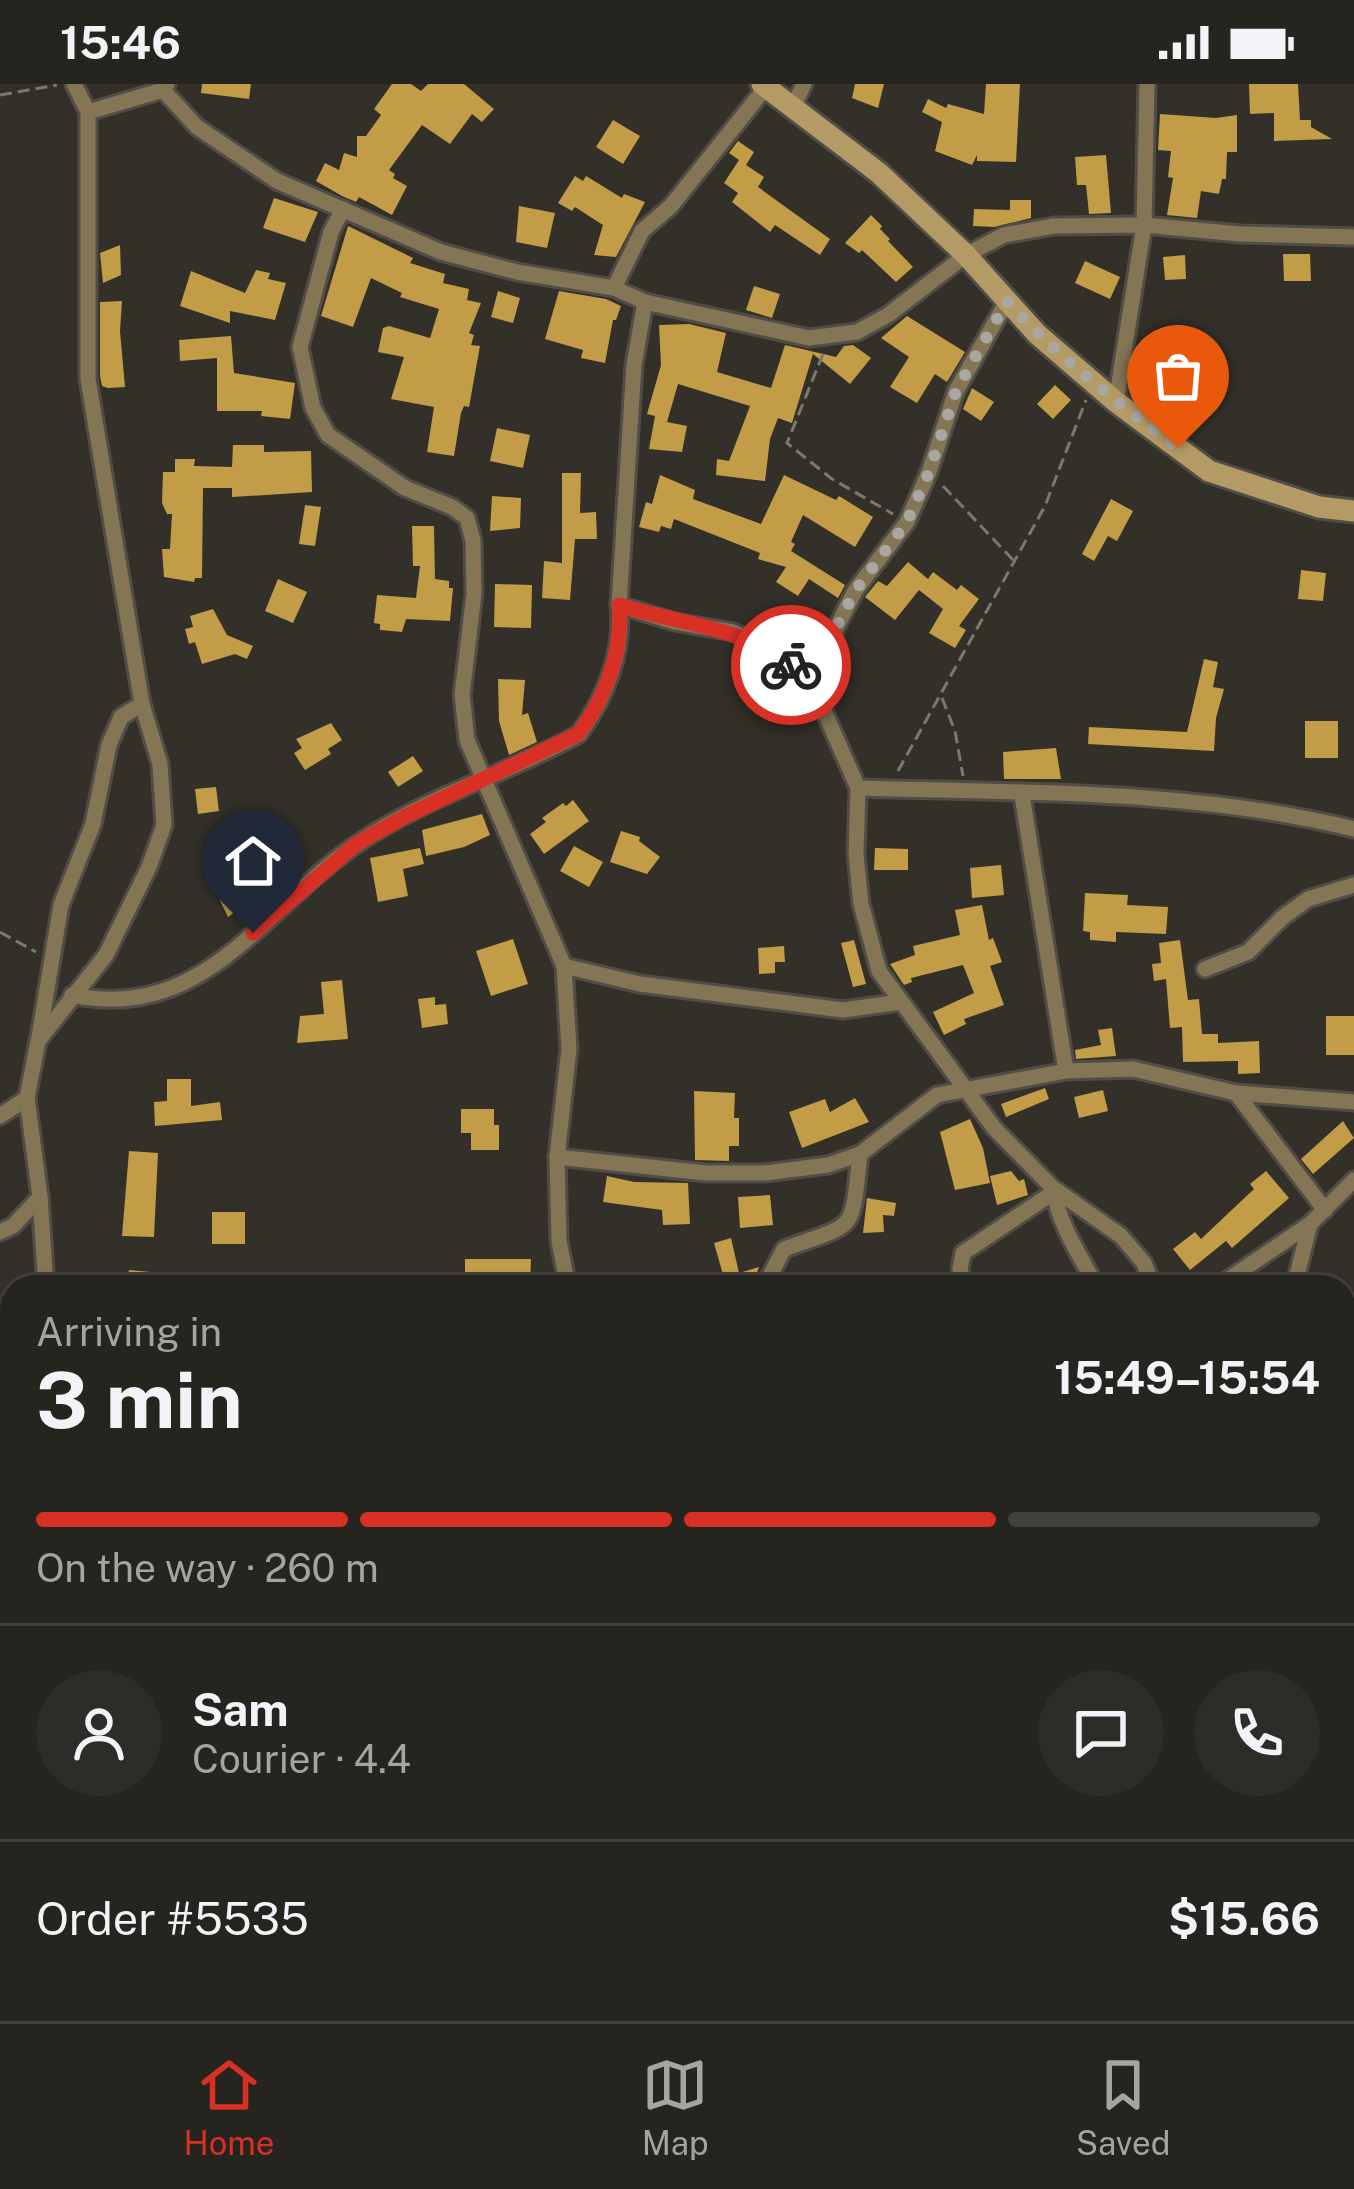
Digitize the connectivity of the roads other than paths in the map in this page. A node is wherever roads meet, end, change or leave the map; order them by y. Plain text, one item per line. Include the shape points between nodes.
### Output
1 (70, 84) edge
2 (804, 84) edge
3 (1147, 84) edge
4 (764, 85) edge
5 (165, 87) edge
6 (794, 105) junction
7 (88, 112) junction
8 (344, 209) junction
9 (1144, 225) junction
10 (1354, 237) edge
11 (966, 255) junction
12 (614, 287) junction
13 (1007, 301) junction
14 (645, 302) junction
15 (1116, 402) junction
16 (1354, 512) edge
17 (619, 605) junction
18 (810, 679) junction
19 (142, 704) junction
20 (482, 780) junction
21 (858, 788) junction
22 (1022, 794) junction
23 (1354, 829) edge
24 (1354, 885) edge
25 (564, 965) junction
26 (1205, 969) dead end
27 (71, 995) junction
28 (901, 1002) junction
29 (38, 1041) junction
30 (947, 1064) junction
31 (1066, 1071) junction
32 (965, 1089) junction
33 (1236, 1093) junction
34 (938, 1095) junction
35 (27, 1098) junction
36 (1354, 1102) edge
37 (0, 1116) edge
38 (860, 1154) junction
39 (556, 1157) junction
40 (1354, 1180) edge
41 (1053, 1190) junction
42 (40, 1197) junction
43 (1325, 1210) junction
44 (1310, 1224) junction
45 (0, 1232) edge
46 (45, 1275) edge
47 (566, 1275) edge
48 (770, 1275) edge
49 (961, 1275) edge
50 (1090, 1275) edge
51 (1148, 1275) edge
52 (1235, 1275) edge
53 (1297, 1275) edge

1 - 7 street
2 - 6 street
3 - 9 street
4 - 6 main road
4 - 12 street via 642,231
5 - 7 street
5 - 8 street via 197,127 277,181
6 - 11 main road
7 - 19 street via 88,379
8 - 12 street via 440,252
8 - 20 street via 299,347 313,408 328,434 405,488 466,518 474,594 461,695
9 - 10 street
9 - 11 street via 1054,226 1004,235
9 - 15 street
11 - 13 main road
11 - 14 street via 857,332 809,338
12 - 14 street
13 - 15 main road
13 - 18 street via 956,391 907,522 855,591
14 - 17 street
15 - 16 main road via 1209,471
17 - 18 street via 733,632
17 - 20 street via 622,635 593,715 578,734
18 - 21 street
19 - 27 street via 160,764 164,825 106,955
19 - 29 street via 121,717 109,745 93,824 61,905
20 - 25 street
20 - 27 street via 356,844 182,987 106,1002
21 - 22 street
21 - 28 street via 861,904 879,971
22 - 23 street via 1205,801
22 - 31 street
24 - 26 street via 1308,899 1248,952
25 - 28 street via 640,984 843,1010
25 - 39 street via 569,1049
27 - 29 street
28 - 30 street
29 - 35 street
30 - 32 street
30 - 34 street
31 - 32 street
31 - 33 street via 1132,1069
32 - 34 street
32 - 41 street
33 - 36 street
33 - 43 street
34 - 38 street
35 - 37 street
35 - 42 street
38 - 39 street via 765,1173
38 - 48 street via 853,1218 784,1249
39 - 47 street
40 - 43 street
41 - 49 street via 963,1253
41 - 50 street
41 - 51 street via 1121,1236
42 - 45 street
42 - 46 street
43 - 44 street
44 - 52 street
44 - 53 street

